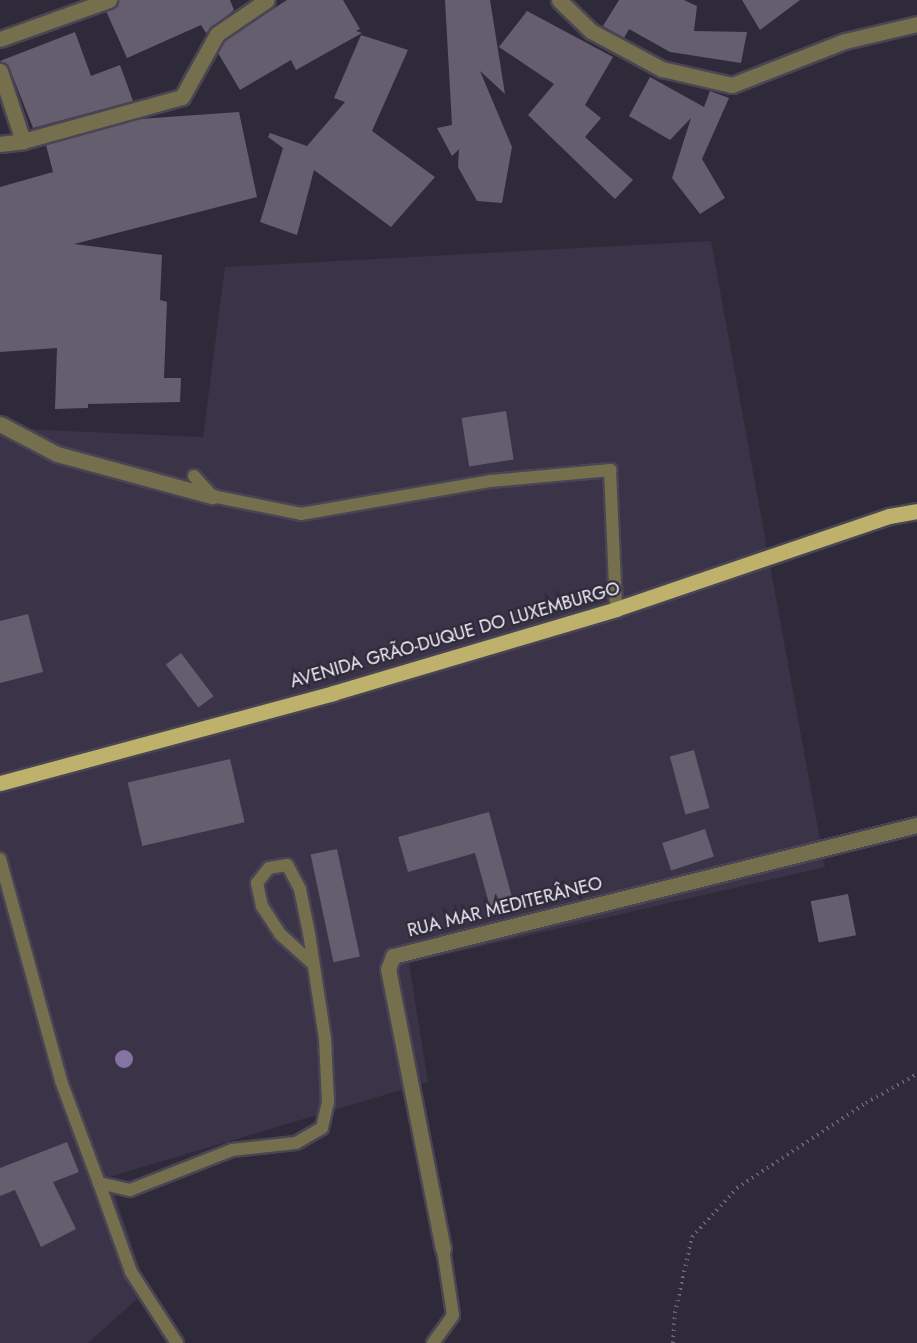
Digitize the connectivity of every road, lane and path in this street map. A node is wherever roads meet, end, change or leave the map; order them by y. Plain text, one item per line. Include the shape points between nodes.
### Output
1 (108, 0) edge
2 (267, 0) edge
3 (559, 0) edge
4 (917, 24) edge
5 (0, 39) edge
6 (0, 71) edge
7 (23, 141) junction
8 (0, 144) edge
9 (0, 424) edge
10 (194, 476) dead end
11 (212, 496) junction
12 (917, 511) edge
13 (616, 609) junction
14 (0, 783) edge
15 (917, 825) edge
16 (0, 859) edge
17 (312, 963) junction
18 (917, 1074) edge
19 (99, 1183) junction
20 (442, 1249) joint
21 (177, 1343) edge
22 (433, 1343) edge
23 (673, 1343) edge

1 - 5 street
2 - 7 street via 217,34 182,97
3 - 4 street via 591,31 662,69 732,86 845,41
6 - 7 street
7 - 8 street
9 - 11 street via 57,454
10 - 11 lane
11 - 13 lane via 301,514 491,481 610,470
12 - 13 main road, AVENIDA GRÃO-DUQUE DO LUXEMBURGO via 890,516
13 - 14 main road, AVENIDA GRÃO-DUQUE DO LUXEMBURGO via 333,693
15 - 20 street, RUA MAR MEDITERÂNEO via 393,956 388,969
16 - 19 lane via 61,1081
17 - 17 lane via 300,889 287,866 269,868 257,883 262,906 280,934
17 - 19 lane via 325,1039 328,1102 322,1128 296,1143 232,1150 130,1190
18 - 23 path via 738,1188 692,1237 675,1313
19 - 21 lane via 132,1272
20 - 22 lane via 453,1314

